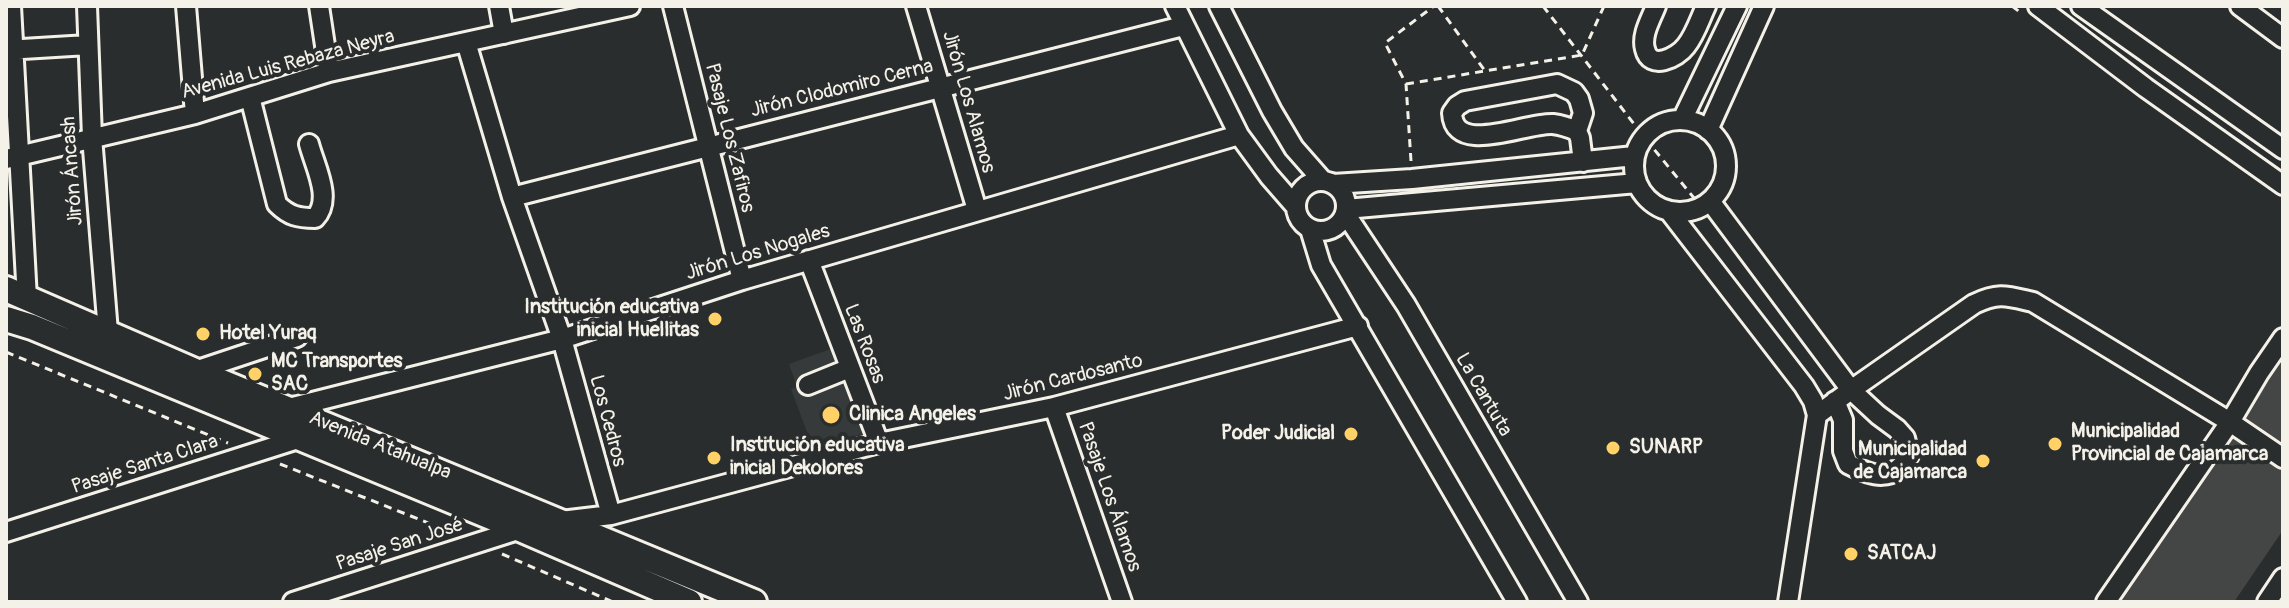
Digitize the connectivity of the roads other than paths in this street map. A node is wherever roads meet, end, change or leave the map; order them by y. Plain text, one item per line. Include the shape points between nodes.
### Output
1 (11, 6) edge
2 (87, 6) edge
3 (186, 6) edge
4 (319, 6) edge
5 (499, 6) edge
6 (630, 6) edge
7 (673, 6) edge
8 (916, 6) edge
9 (1175, 6) edge
10 (1219, 6) edge
11 (1656, 6) edge
12 (1706, 6) edge
13 (1737, 6) edge
14 (1764, 6) edge
15 (2038, 6) edge
16 (2081, 6) edge
17 (2240, 6) edge
18 (1183, 26) junction
19 (504, 34) junction
20 (2283, 38) edge
21 (466, 42) junction
22 (88, 45) junction
23 (10, 50) edge
24 (329, 72) junction
25 (941, 86) junction
26 (250, 97) junction
27 (195, 114) junction
28 (1682, 120) junction
29 (1708, 130) junction
30 (1577, 131) junction
31 (1239, 135) junction
32 (92, 137) junction
33 (309, 144) dead end
34 (709, 145) junction
35 (2283, 149) edge
36 (1634, 156) junction
37 (13, 158) edge
38 (1583, 162) junction
39 (1328, 183) junction
40 (1637, 183) junction
41 (2283, 185) edge
42 (512, 197) junction
43 (1710, 201) junction
44 (1296, 207) junction
45 (977, 210) junction
46 (1345, 211) junction
47 (1669, 211) junction
48 (1310, 229) junction
49 (809, 260) junction
50 (742, 280) junction
51 (17, 294) edge
52 (6, 319) edge
53 (1358, 326) junction
54 (108, 332) junction
55 (297, 337) dead end
56 (2283, 338) edge
57 (562, 339) junction
58 (850, 368) junction
59 (195, 371) junction
60 (808, 385) dead end
61 (1851, 390) junction
62 (1835, 401) junction
63 (1054, 407) junction
64 (289, 408) junction
65 (1817, 415) junction
66 (2230, 422) junction
67 (298, 439) junction
68 (879, 443) junction
69 (2283, 458) edge
70 (611, 515) junction
71 (563, 521) junction
72 (520, 529) junction
73 (6, 532) edge
74 (2283, 578) edge
75 (293, 602) edge
76 (689, 602) edge
77 (754, 602) edge
78 (1122, 602) edge
79 (1517, 602) edge
80 (1578, 602) edge
81 (1788, 602) edge
82 (2106, 602) edge
83 (2267, 602) edge

1 - 23 street
2 - 22 street, Jirón Áncash
3 - 27 street
4 - 24 street
5 - 19 street
6 - 19 street, Avenida Luis Rebaza Neyra
7 - 34 street, Pasaje Los Zafiros
8 - 25 street, Jirón Los Alamos
9 - 18 street
10 - 39 street, La Cantuta via 1294,148
11 - 12 street via 1645,32 1645,51 1659,61 1688,45
13 - 28 street
14 - 29 street
15 - 41 street
16 - 35 street
17 - 20 street
18 - 25 street, Jirón Clodomiro Cerna
18 - 31 street
19 - 21 street, Avenida Luis Rebaza Neyra
21 - 24 street, Avenida Luis Rebaza Neyra
21 - 42 street, Los Cedros
22 - 23 street
22 - 32 street, Jirón Áncash
23 - 37 street
24 - 26 street, Avenida Luis Rebaza Neyra
25 - 34 street, Jirón Clodomiro Cerna
25 - 45 street, Jirón Los Alamos
26 - 27 street, Avenida Luis Rebaza Neyra
26 - 33 street via 277,204 298,218 315,218 322,210 324,195
27 - 32 street, Avenida Luis Rebaza Neyra
28 - 29 street
28 - 36 street via 1651,129
29 - 43 street via 1726,162 1723,183
30 - 30 street via 1552,124 1465,135 1456,128 1452,113 1465,101 1557,84 1579,99 1583,113
30 - 38 street
31 - 44 street
31 - 45 street, Jirón Los Nogales
32 - 37 street, Avenida Luis Rebaza Neyra
32 - 54 street, Jirón Áncash
34 - 42 street, Jirón Clodomiro Cerna
34 - 50 street, Pasaje Los Zafiros
36 - 38 street
36 - 40 street
37 - 51 street
38 - 39 street
39 - 44 street via 1315,182 1301,191
39 - 46 street, La Cantuta via 1342,193
40 - 46 street
40 - 47 street via 1650,201
42 - 57 street, Los Cedros
43 - 47 street via 1691,211
43 - 61 street
44 - 48 street
45 - 49 street, Jirón Los Nogales
46 - 48 street via 1327,231
46 - 80 street, La Cantuta via 1406,305
47 - 65 street via 1804,386
48 - 53 street via 1321,265
49 - 50 street, Jirón Los Nogales
49 - 58 street, Las Rosas
50 - 57 street, Jirón Los Nogales
51 - 54 main road, Avenida Atahualpa
52 - 67 main road, Avenida Atahualpa
53 - 63 street, Jirón Cardosanto
53 - 79 street
54 - 59 main road, Avenida Atahualpa
55 - 59 street
56 - 66 street
57 - 64 street, Jirón Los Nogales
57 - 70 street, Los Cedros
58 - 60 street
58 - 68 street, Las Rosas
59 - 64 main road, Avenida Atahualpa
61 - 62 street
61 - 62 street via 1905,438 1909,455 1900,469 1883,475 1848,464
61 - 66 street via 1974,304 1991,296 2009,296 2033,302
62 - 65 street
63 - 68 street, Jirón Cardosanto
63 - 78 street, Pasaje Los Álamos
64 - 71 main road, Avenida Atahualpa
65 - 81 street
66 - 69 street
66 - 82 street
67 - 72 main road, Avenida Atahualpa
67 - 73 street, Pasaje Santa Clara
68 - 70 street, Jirón Cardosanto
70 - 71 street, Jirón Cardosanto
71 - 72 street, Pasaje San José
71 - 77 main road, Avenida Atahualpa
72 - 75 street, Pasaje San José
72 - 76 main road, Avenida Atahualpa
74 - 83 street

